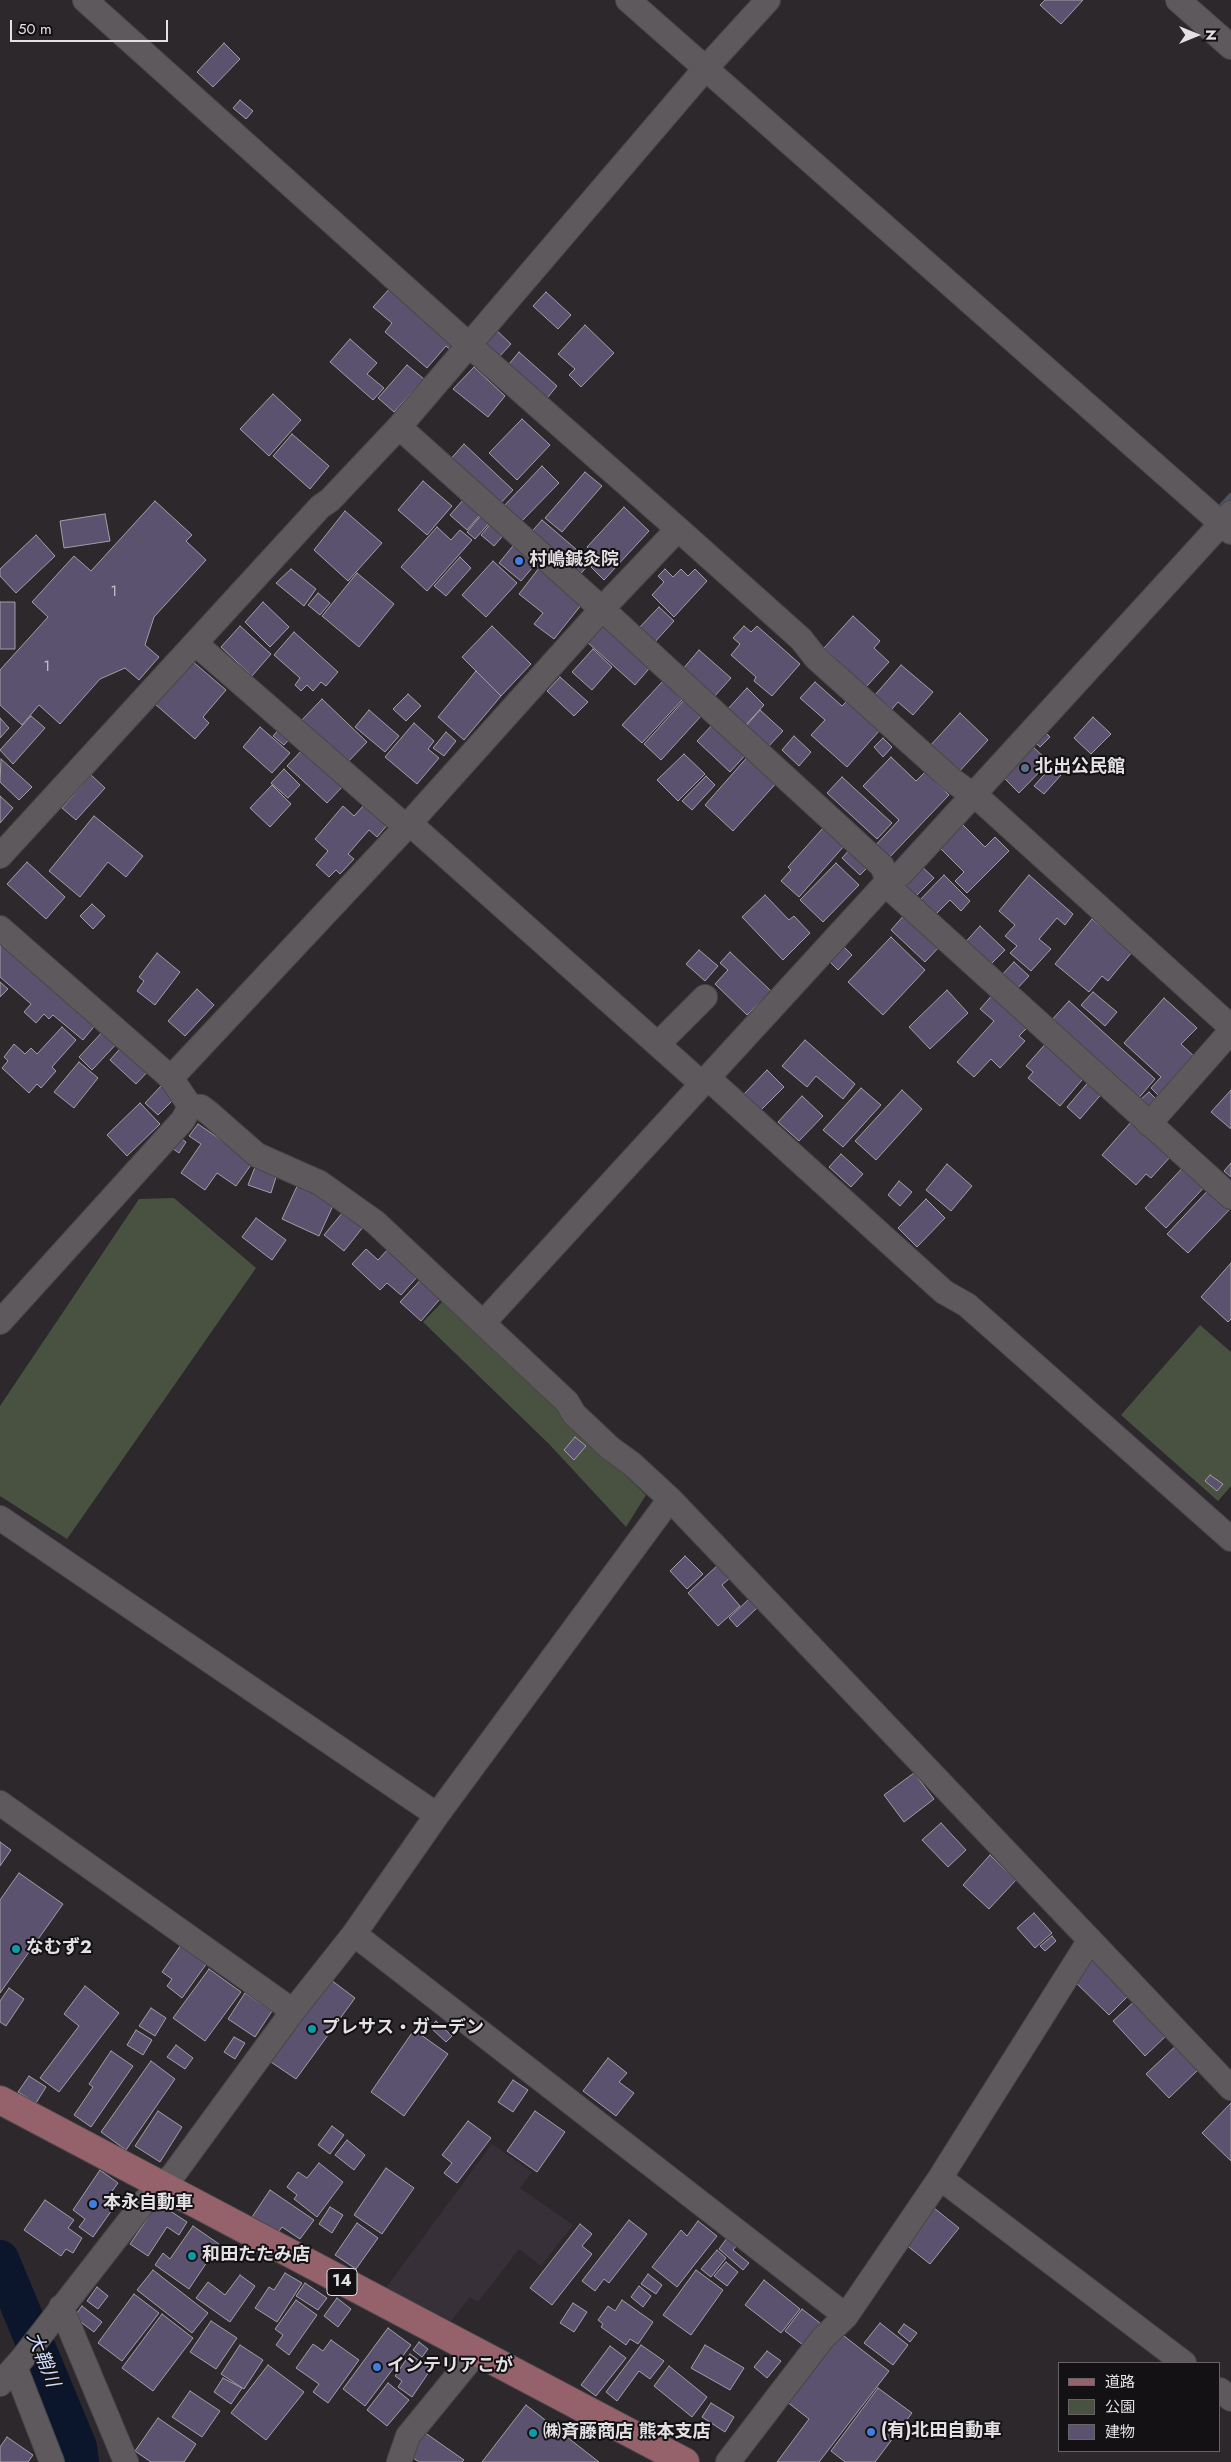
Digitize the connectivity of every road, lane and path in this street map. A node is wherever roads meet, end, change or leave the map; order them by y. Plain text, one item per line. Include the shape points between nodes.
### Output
1 (85, 0) edge
2 (628, 0) edge
3 (768, 0) edge
4 (1178, 0) edge
5 (1231, 47) edge
6 (705, 69) junction
7 (469, 345) junction
8 (399, 427) junction
9 (1222, 520) edge
10 (678, 529) junction
11 (602, 609) junction
12 (196, 644) junction
13 (971, 796) junction
14 (408, 825) junction
15 (0, 856) edge
16 (888, 881) junction
17 (0, 928) edge
18 (705, 996) dead end
19 (1231, 1027) edge
20 (1231, 1031) edge
21 (658, 1044) junction
22 (171, 1078) junction
23 (705, 1080) junction
24 (190, 1106) junction
25 (1149, 1124) junction
26 (1231, 1197) edge
27 (0, 1322) edge
28 (483, 1323) junction
29 (670, 1499) junction
30 (0, 1518) edge
31 (1231, 1539) edge
32 (0, 1803) edge
33 (437, 1815) junction
34 (354, 1934) junction
35 (1090, 1940) junction
36 (293, 2010) junction
37 (1231, 2088) edge
38 (0, 2100) edge
39 (940, 2178) junction
40 (160, 2186) junction
41 (58, 2312) junction
42 (846, 2316) junction
43 (476, 2353) junction
44 (1183, 2362) edge
45 (12, 2370) edge
46 (1221, 2391) edge
47 (1231, 2399) edge
48 (52, 2462) edge
49 (126, 2462) edge
50 (399, 2462) edge
51 (685, 2462) edge
52 (728, 2462) edge

1 - 7 street
2 - 6 street
3 - 6 street
4 - 5 street
6 - 7 street
6 - 9 street
7 - 8 street
7 - 10 street
8 - 11 street
8 - 12 street via 320,507
9 - 13 street
10 - 11 street
10 - 13 street
11 - 14 street
11 - 16 street via 882,866
12 - 14 street
12 - 15 street
13 - 16 street via 902,873
13 - 19 street via 985,804
14 - 21 street
14 - 22 street
16 - 23 street
16 - 25 street via 892,890
17 - 22 street
18 - 21 street
20 - 25 street
21 - 23 street
22 - 24 street
23 - 28 street
23 - 31 street via 944,1292 967,1306
24 - 27 street via 183,1120
24 - 28 street via 201,1107 257,1155 320,1183 348,1202 375,1222
25 - 26 street
28 - 29 street via 567,1402 574,1414
29 - 33 street
29 - 35 street
30 - 33 street
32 - 36 street
33 - 34 street
34 - 36 street
34 - 42 street
35 - 37 street
35 - 39 street
36 - 40 street via 173,2175
38 - 40 main road, 14
39 - 42 street
39 - 44 street
40 - 41 street
40 - 43 main road, 14
41 - 45 street
41 - 49 street
42 - 52 street via 823,2338
43 - 50 street via 408,2436
43 - 51 main road, 14
45 - 48 street
46 - 47 street

